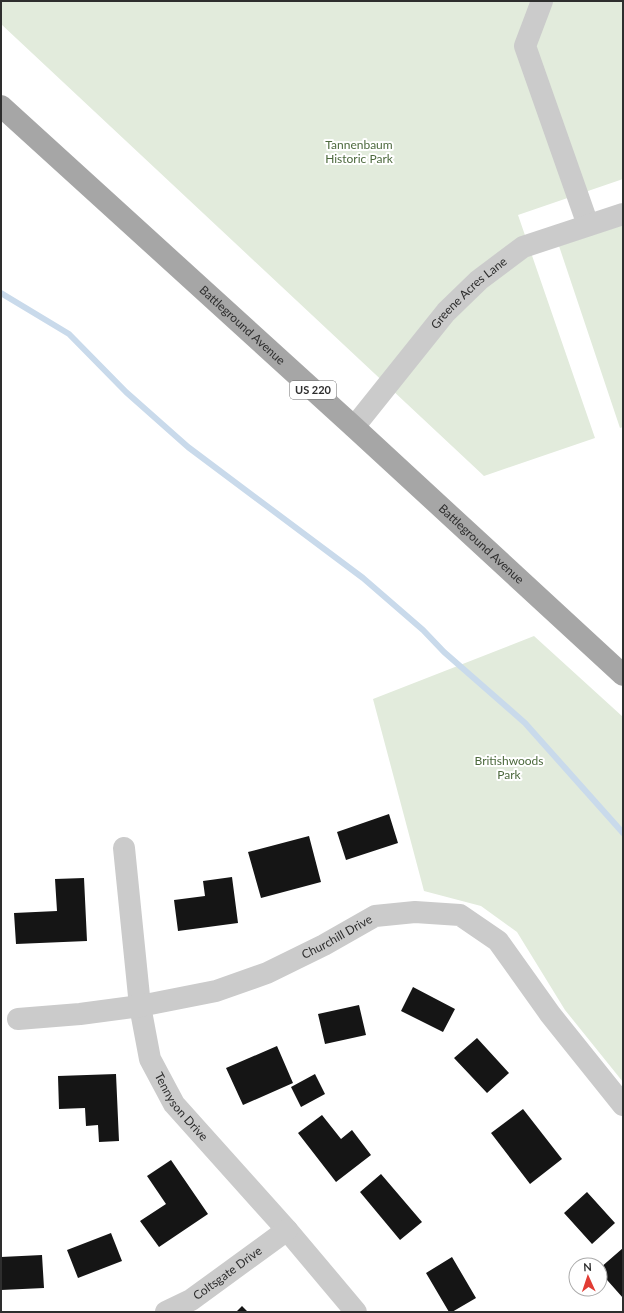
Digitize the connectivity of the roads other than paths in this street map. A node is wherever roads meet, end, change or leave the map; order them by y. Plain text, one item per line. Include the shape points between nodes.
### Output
1 (542, 1) edge
2 (1, 106) edge
3 (623, 214) edge
4 (588, 226) junction
5 (354, 427) junction
6 (623, 675) edge
7 (124, 848) dead end
8 (140, 1006) junction
9 (18, 1019) dead end
10 (623, 1105) edge
11 (287, 1230) junction
12 (166, 1312) edge
13 (356, 1312) edge

1 - 4 street via 525,46
2 - 5 main road, Battleground Avenue / US 220
3 - 4 street, Greene Acres Lane
4 - 5 street, Greene Acres Lane via 523,247 479,280 446,312
5 - 6 main road, Battleground Avenue / US 220
7 - 8 street, Tennyson Drive
8 - 9 street, Churchill Drive
8 - 10 street, Churchill Drive via 216,991 267,973 324,945 374,916 416,912 460,915 498,941 550,1014
8 - 11 street, Tennyson Drive via 150,1059 174,1104
11 - 12 street, Coltsgate Drive via 190,1300
11 - 13 street, Tennyson Drive

